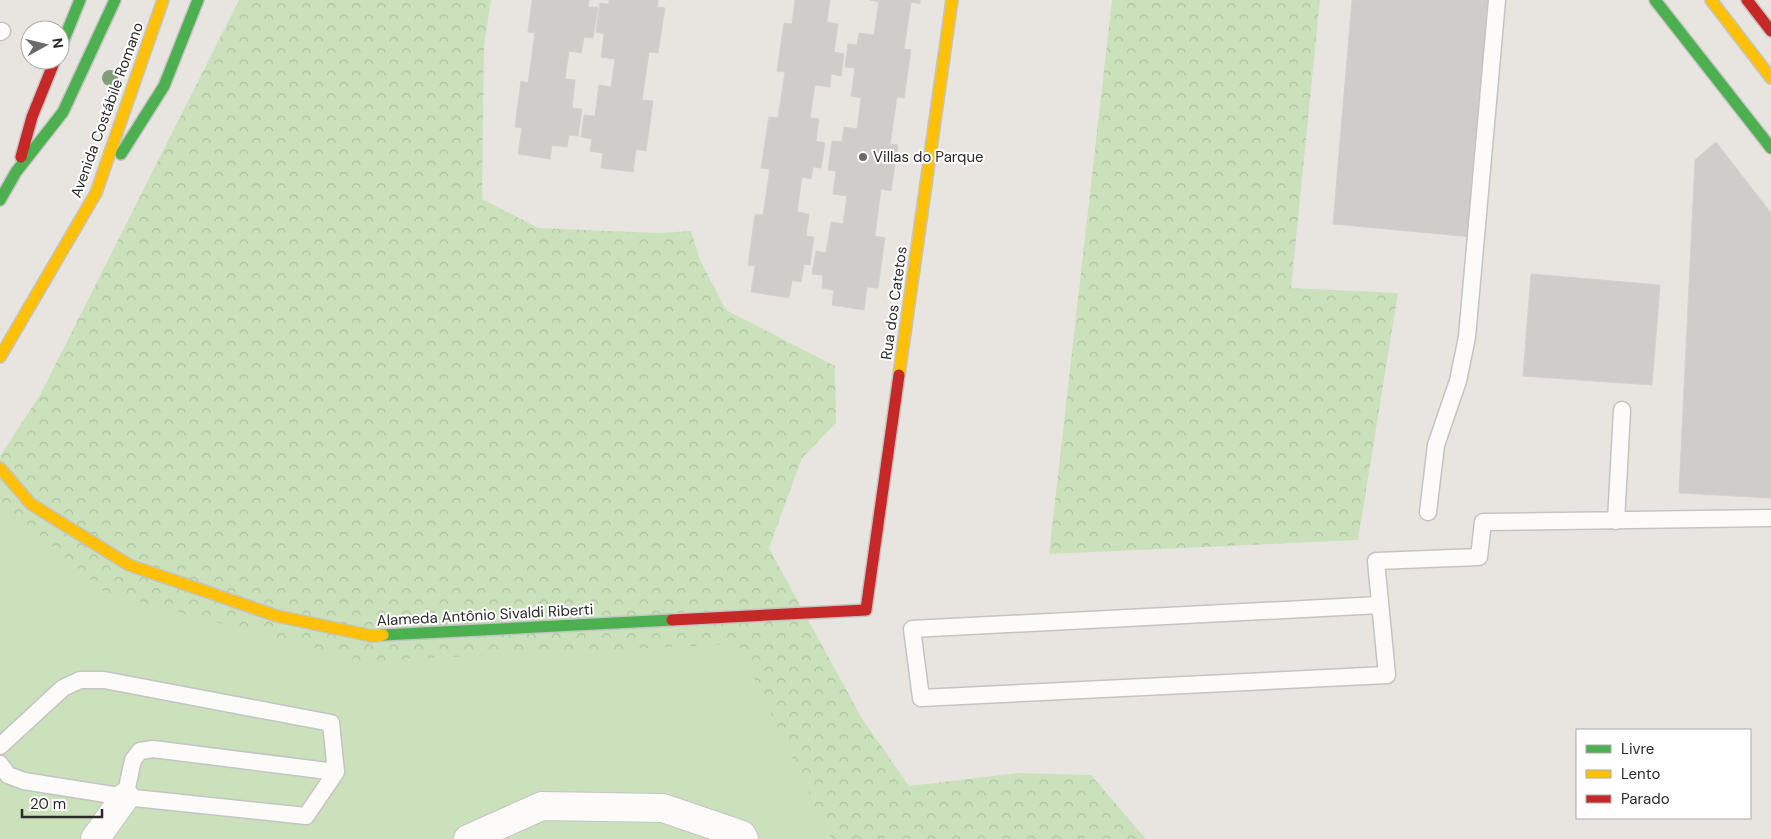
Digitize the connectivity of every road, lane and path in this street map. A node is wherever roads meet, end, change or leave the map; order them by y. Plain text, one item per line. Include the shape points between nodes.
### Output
1 (80, 0) edge
2 (115, 0) edge
3 (162, 0) edge
4 (198, 0) edge
5 (952, 0) edge
6 (1497, 0) edge
7 (1656, 0) edge
8 (1711, 0) edge
9 (1747, 0) edge
10 (70, 24) edge
11 (1771, 31) edge
12 (52, 70) edge
13 (1771, 78) edge
14 (1771, 148) edge
15 (8, 179) edge
16 (96, 193) junction
17 (0, 200) edge
18 (0, 357) edge
19 (1622, 410) dead end
20 (0, 468) edge
21 (1428, 512) dead end
22 (1771, 518) edge
23 (1616, 521) junction
24 (1380, 605) junction
25 (866, 610) joint
26 (0, 746) edge
27 (0, 764) edge
28 (336, 772) junction
29 (125, 797) junction
30 (95, 839) edge
31 (468, 839) edge
32 (744, 839) edge

1 - 10 street
2 - 15 street, Avenida Costábile Romano via 63,112
3 - 16 street, Avenida Costábile Romano
4 - 16 street via 164,86
5 - 25 street, Rua dos Catetos
6 - 21 lane via 1467,337 1458,381 1436,445
7 - 14 street
8 - 13 street
9 - 11 street
12 - 15 street
15 - 17 street, Avenida Costábile Romano
16 - 18 street, Avenida Costábile Romano
19 - 23 lane
20 - 25 street, Alameda Antônio Sivaldi Riberti via 31,504 129,565 277,616 372,636
22 - 23 lane
23 - 24 lane via 1483,522 1479,556 1376,561
24 - 24 lane via 1360,606 912,629 921,698 1387,675
26 - 28 lane via 64,688 80,680 104,680 331,723
27 - 29 lane via 8,776 24,781
28 - 29 lane via 306,816
28 - 29 lane via 154,749 140,751 133,760
29 - 30 street
31 - 32 street via 542,806 663,808 742,835

